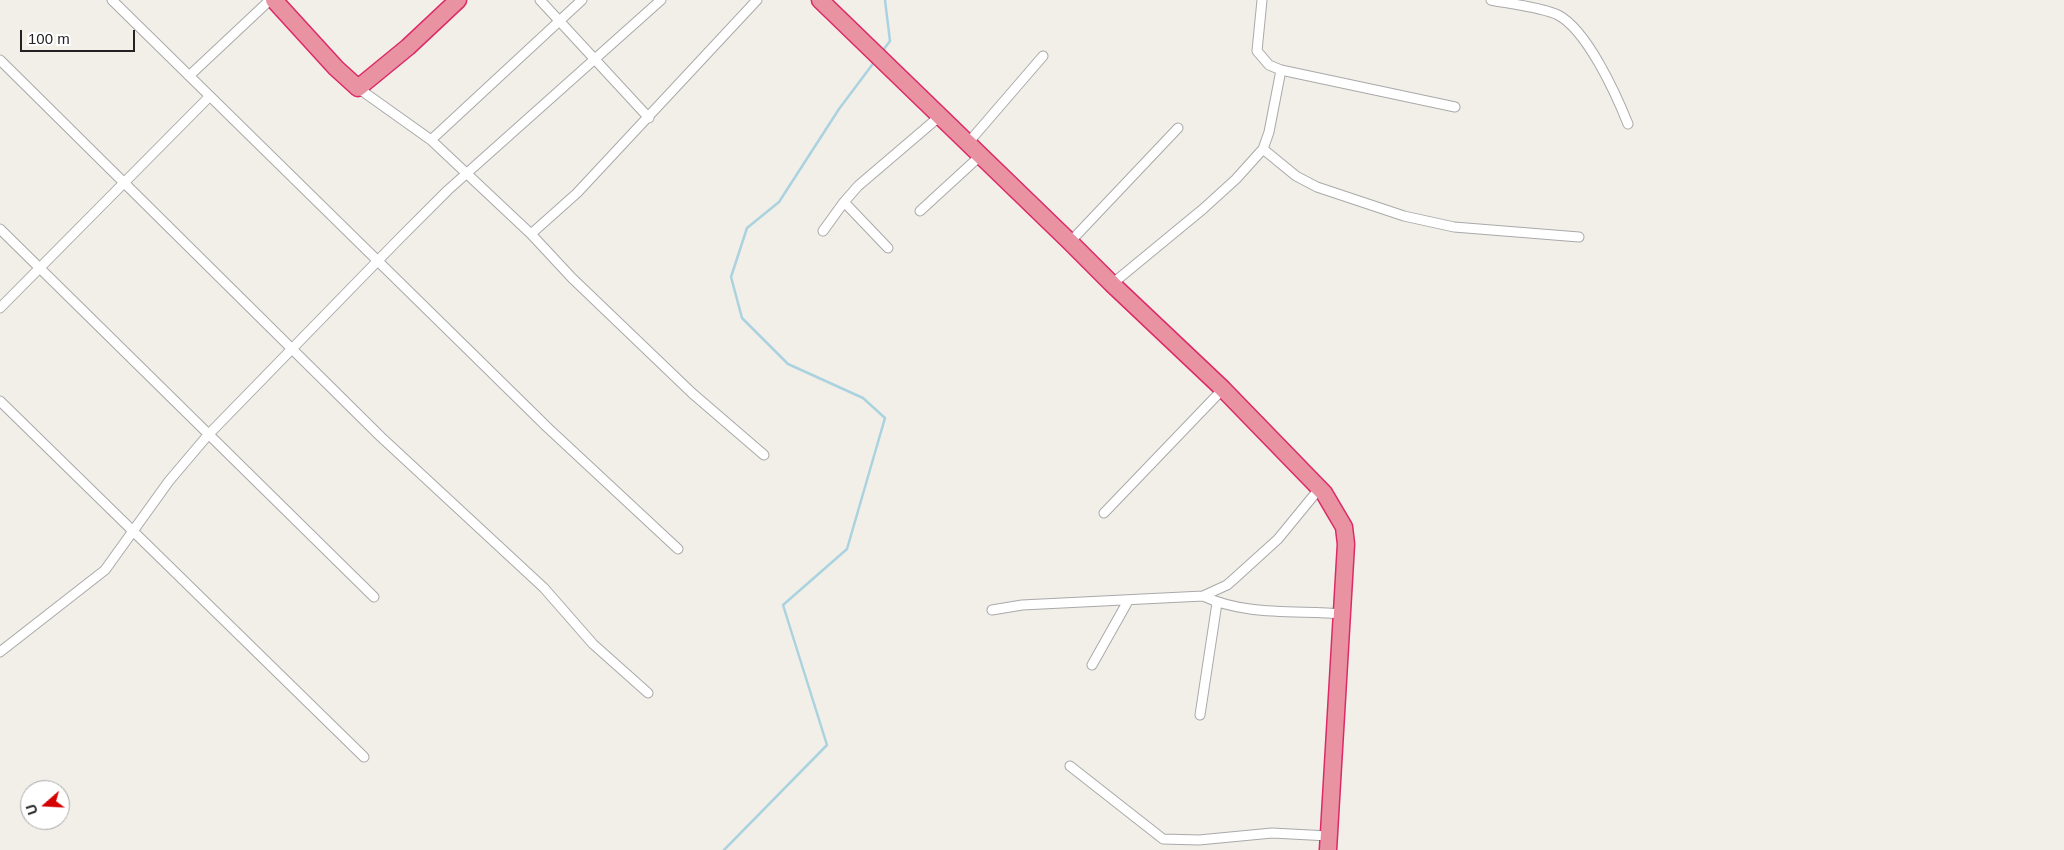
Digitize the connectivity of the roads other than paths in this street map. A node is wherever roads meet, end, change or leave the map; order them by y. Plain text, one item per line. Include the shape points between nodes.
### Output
1 (112, 0) edge
2 (270, 0) edge
3 (274, 0) edge
4 (458, 0) edge
5 (540, 0) edge
6 (582, 0) edge
7 (661, 0) edge
8 (757, 0) edge
9 (820, 0) edge
10 (1262, 0) edge
11 (1491, 0) edge
12 (559, 21) junction
13 (1043, 56) dead end
14 (0, 60) edge
15 (595, 60) junction
16 (1281, 70) junction
17 (189, 76) junction
18 (358, 88) junction
19 (209, 97) junction
20 (1455, 107) dead end
21 (940, 116) junction
22 (649, 118) junction
23 (1628, 124) dead end
24 (1178, 128) dead end
25 (431, 140) junction
26 (968, 143) junction
27 (1263, 149) junction
28 (980, 156) junction
29 (467, 174) junction
30 (126, 184) junction
31 (844, 202) junction
32 (920, 211) dead end
33 (0, 229) edge
34 (824, 231) dead end
35 (531, 234) junction
36 (1579, 237) dead end
37 (1070, 242) junction
38 (888, 248) dead end
39 (378, 260) junction
40 (40, 268) junction
41 (1112, 284) junction
42 (0, 308) edge
43 (292, 349) junction
44 (1223, 389) junction
45 (0, 401) edge
46 (208, 435) junction
47 (764, 455) dead end
48 (1319, 489) junction
49 (1104, 512) dead end
50 (134, 530) junction
51 (678, 549) dead end
52 (1202, 596) junction
53 (374, 597) dead end
54 (1128, 601) junction
55 (1217, 603) junction
56 (992, 610) dead end
57 (1343, 614) junction
58 (0, 652) edge
59 (1092, 665) dead end
60 (648, 694) dead end
61 (1200, 715) dead end
62 (364, 757) dead end
63 (1070, 766) dead end
64 (1329, 843) edge

1 - 17 street
2 - 17 street
3 - 18 highway
4 - 18 highway
5 - 12 street
6 - 12 street
7 - 15 street
8 - 22 street
9 - 21 highway
10 - 16 street via 1257,51 1269,65
11 - 23 street via 1550,13 1567,21 1602,69
12 - 15 street
12 - 25 street
13 - 26 street
14 - 30 street
15 - 22 street
15 - 29 street
16 - 20 street
16 - 27 street
17 - 19 street
18 - 25 street
19 - 30 street
19 - 39 street
21 - 26 highway
21 - 31 street via 869,176
22 - 35 street via 577,193
24 - 37 street
25 - 29 street
26 - 28 highway
27 - 36 street via 1296,176 1317,187 1404,216 1454,227
27 - 41 street via 1203,209
28 - 32 street
28 - 37 highway
29 - 35 street
29 - 39 street
30 - 40 street
30 - 43 street
31 - 34 street
31 - 38 street
33 - 40 street
35 - 47 street via 692,393
37 - 41 highway
39 - 43 street
39 - 51 street via 548,428
40 - 42 street
40 - 46 street
41 - 44 highway
43 - 46 street
43 - 60 street via 459,511 544,588 593,644
44 - 48 highway
44 - 49 street
45 - 50 street
46 - 50 street
46 - 53 street
48 - 52 street via 1278,539 1227,585
48 - 57 highway via 1336,510 1344,527
50 - 58 street via 105,570
50 - 62 street
52 - 54 street
52 - 55 street
54 - 56 street via 1022,605
54 - 59 street
55 - 57 street via 1257,610
55 - 61 street
57 - 64 highway
63 - 64 street via 1163,839 1199,840 1272,833

